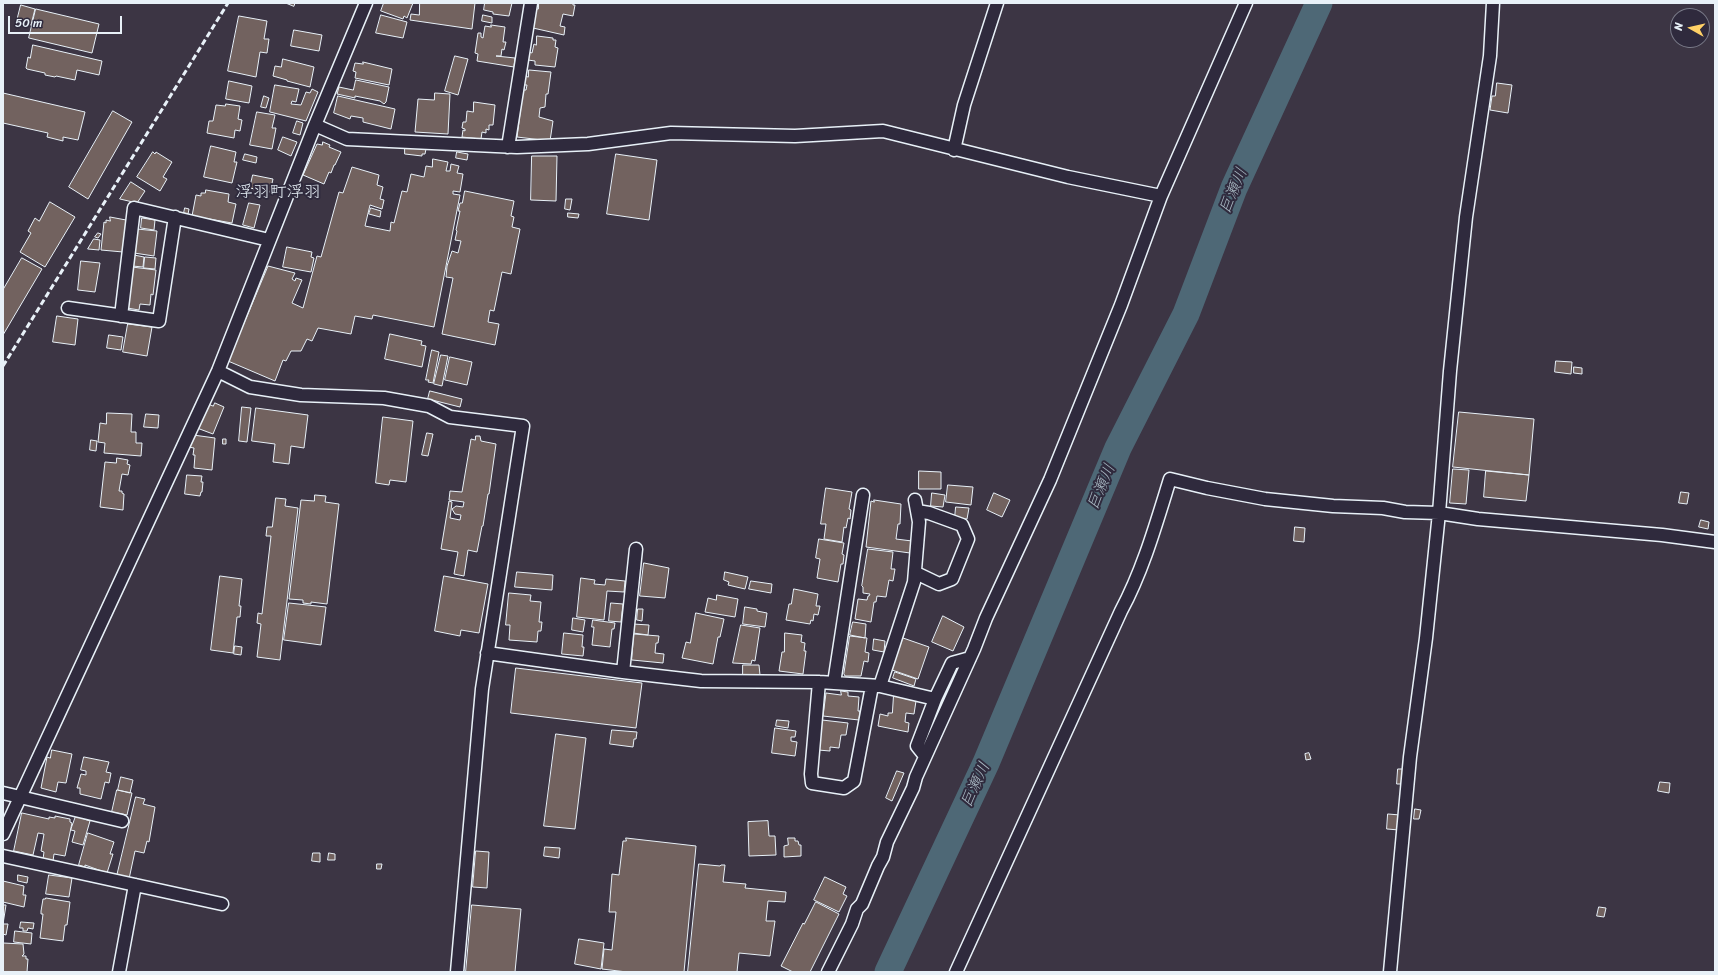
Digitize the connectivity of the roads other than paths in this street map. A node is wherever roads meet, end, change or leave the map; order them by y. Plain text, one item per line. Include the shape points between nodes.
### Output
1 (366, 3) edge
2 (530, 3) edge
3 (997, 3) edge
4 (1246, 3) edge
5 (1493, 3) edge
6 (315, 125) junction
7 (508, 147) junction
8 (954, 150) junction
9 (1161, 196) junction
10 (174, 217) junction
11 (270, 240) junction
12 (68, 308) dead end
13 (120, 316) junction
14 (218, 371) junction
15 (863, 495) dead end
16 (1439, 513) junction
17 (1715, 542) edge
18 (636, 549) dead end
19 (916, 573) junction
20 (488, 653) junction
21 (970, 658) junction
22 (623, 672) junction
23 (819, 682) junction
24 (834, 682) junction
25 (876, 686) junction
26 (935, 699) junction
27 (925, 756) junction
28 (3, 793) edge
29 (20, 796) junction
30 (122, 821) dead end
31 (3, 834) edge
32 (3, 856) edge
33 (135, 885) junction
34 (222, 904) dead end
35 (119, 972) edge
36 (457, 972) edge
37 (828, 972) edge
38 (956, 972) edge
39 (1390, 972) edge

1 - 6 street
2 - 7 street
3 - 8 street via 964,105
4 - 9 street
5 - 16 street via 1490,56 1466,217
6 - 7 street via 347,139
6 - 11 street
7 - 8 street via 588,144 671,133 796,136 883,131
8 - 9 street
9 - 21 street via 1121,305 1050,480
10 - 11 street
10 - 13 street via 159,320
10 - 13 street via 134,208
11 - 14 street
12 - 13 street
14 - 20 street via 250,387 301,395 384,398 429,406 450,416 523,426
14 - 29 street
15 - 24 street
16 - 17 street
16 - 38 street via 1265,499 1170,479 1130,594
16 - 39 street via 1410,758
18 - 22 street
19 - 19 street via 919,522 916,506 962,525 968,539 952,579 939,584
19 - 25 street
20 - 22 street
20 - 36 street via 482,688
21 - 26 street via 952,663
21 - 27 street
22 - 23 street via 701,681
23 - 24 street
23 - 25 street via 812,783 844,788 854,781
24 - 25 street
25 - 26 street
26 - 27 street via 917,746
27 - 37 street via 862,904 857,909
28 - 29 street
29 - 30 street
29 - 31 street
32 - 33 street
33 - 34 street
33 - 35 street

